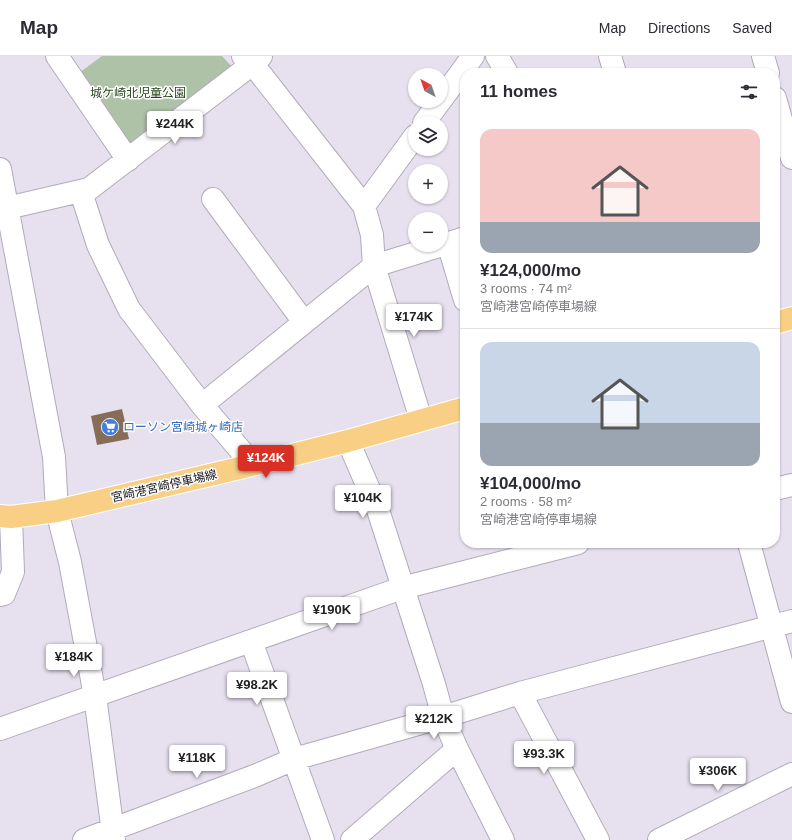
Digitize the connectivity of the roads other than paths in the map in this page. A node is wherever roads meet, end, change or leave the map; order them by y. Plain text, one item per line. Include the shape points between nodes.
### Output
1 (57, 56) edge
2 (473, 56) edge
3 (497, 56) edge
4 (610, 56) edge
5 (762, 56) edge
6 (252, 59) edge
7 (464, 68) edge
8 (504, 68) edge
9 (614, 68) edge
10 (766, 68) edge
11 (460, 74) edge
12 (448, 91) edge
13 (436, 108) edge
14 (429, 116) edge
15 (780, 118) edge
16 (787, 145) edge
17 (408, 146) edge
18 (128, 160) junction
19 (0, 169) edge
20 (81, 192) junction
21 (213, 199) dead end
22 (364, 206) junction
23 (7, 208) junction
24 (457, 240) edge
25 (460, 262) edge
26 (374, 266) junction
27 (792, 318) edge
28 (304, 322) junction
29 (780, 322) edge
30 (202, 405) junction
31 (460, 409) edge
32 (421, 420) junction
33 (348, 441) junction
34 (244, 468) junction
35 (792, 485) edge
36 (780, 488) edge
37 (57, 510) junction
38 (6, 517) edge
39 (558, 548) edge
40 (751, 548) edge
41 (402, 588) junction
42 (0, 595) edge
43 (782, 623) edge
44 (251, 641) junction
45 (520, 693) junction
46 (95, 696) junction
47 (792, 702) edge
48 (443, 717) junction
49 (0, 729) edge
50 (457, 749) junction
51 (294, 759) junction
52 (792, 774) edge
53 (113, 835) edge
54 (84, 840) edge
55 (323, 840) edge
56 (352, 840) edge
57 (503, 840) edge
58 (598, 840) edge
59 (659, 840) edge

1 - 18 street
2 - 7 street
3 - 8 street
4 - 9 street
5 - 10 street
6 - 18 street
6 - 22 street via 259,72
11 - 12 street
13 - 14 street
15 - 16 street
17 - 22 street
18 - 20 street via 89,189
19 - 23 street
20 - 23 street
20 - 30 street via 98,246 129,308
21 - 28 street
22 - 26 street via 372,235
23 - 37 street via 54,457
24 - 25 street
24 - 26 street
26 - 28 street
26 - 32 street
27 - 29 main road
28 - 30 street
30 - 34 street via 242,452
31 - 32 main road, 宮崎港宮崎停車場線
32 - 33 main road, 宮崎港宮崎停車場線
33 - 34 main road, 宮崎港宮崎停車場線
33 - 41 street via 378,510
34 - 37 main road, 宮崎港宮崎停車場線
35 - 36 street
37 - 38 main road, 宮崎港宮崎停車場線
37 - 46 street via 70,562
38 - 42 street via 13,572 4,594
39 - 41 street
40 - 43 street
41 - 44 street
41 - 48 street
43 - 45 street
43 - 47 street
44 - 46 street
44 - 51 street
45 - 48 street
45 - 58 street
46 - 49 street
46 - 53 street
48 - 50 street
48 - 51 street
50 - 56 street
50 - 57 street
51 - 53 street
51 - 55 street
52 - 59 street
53 - 54 street

